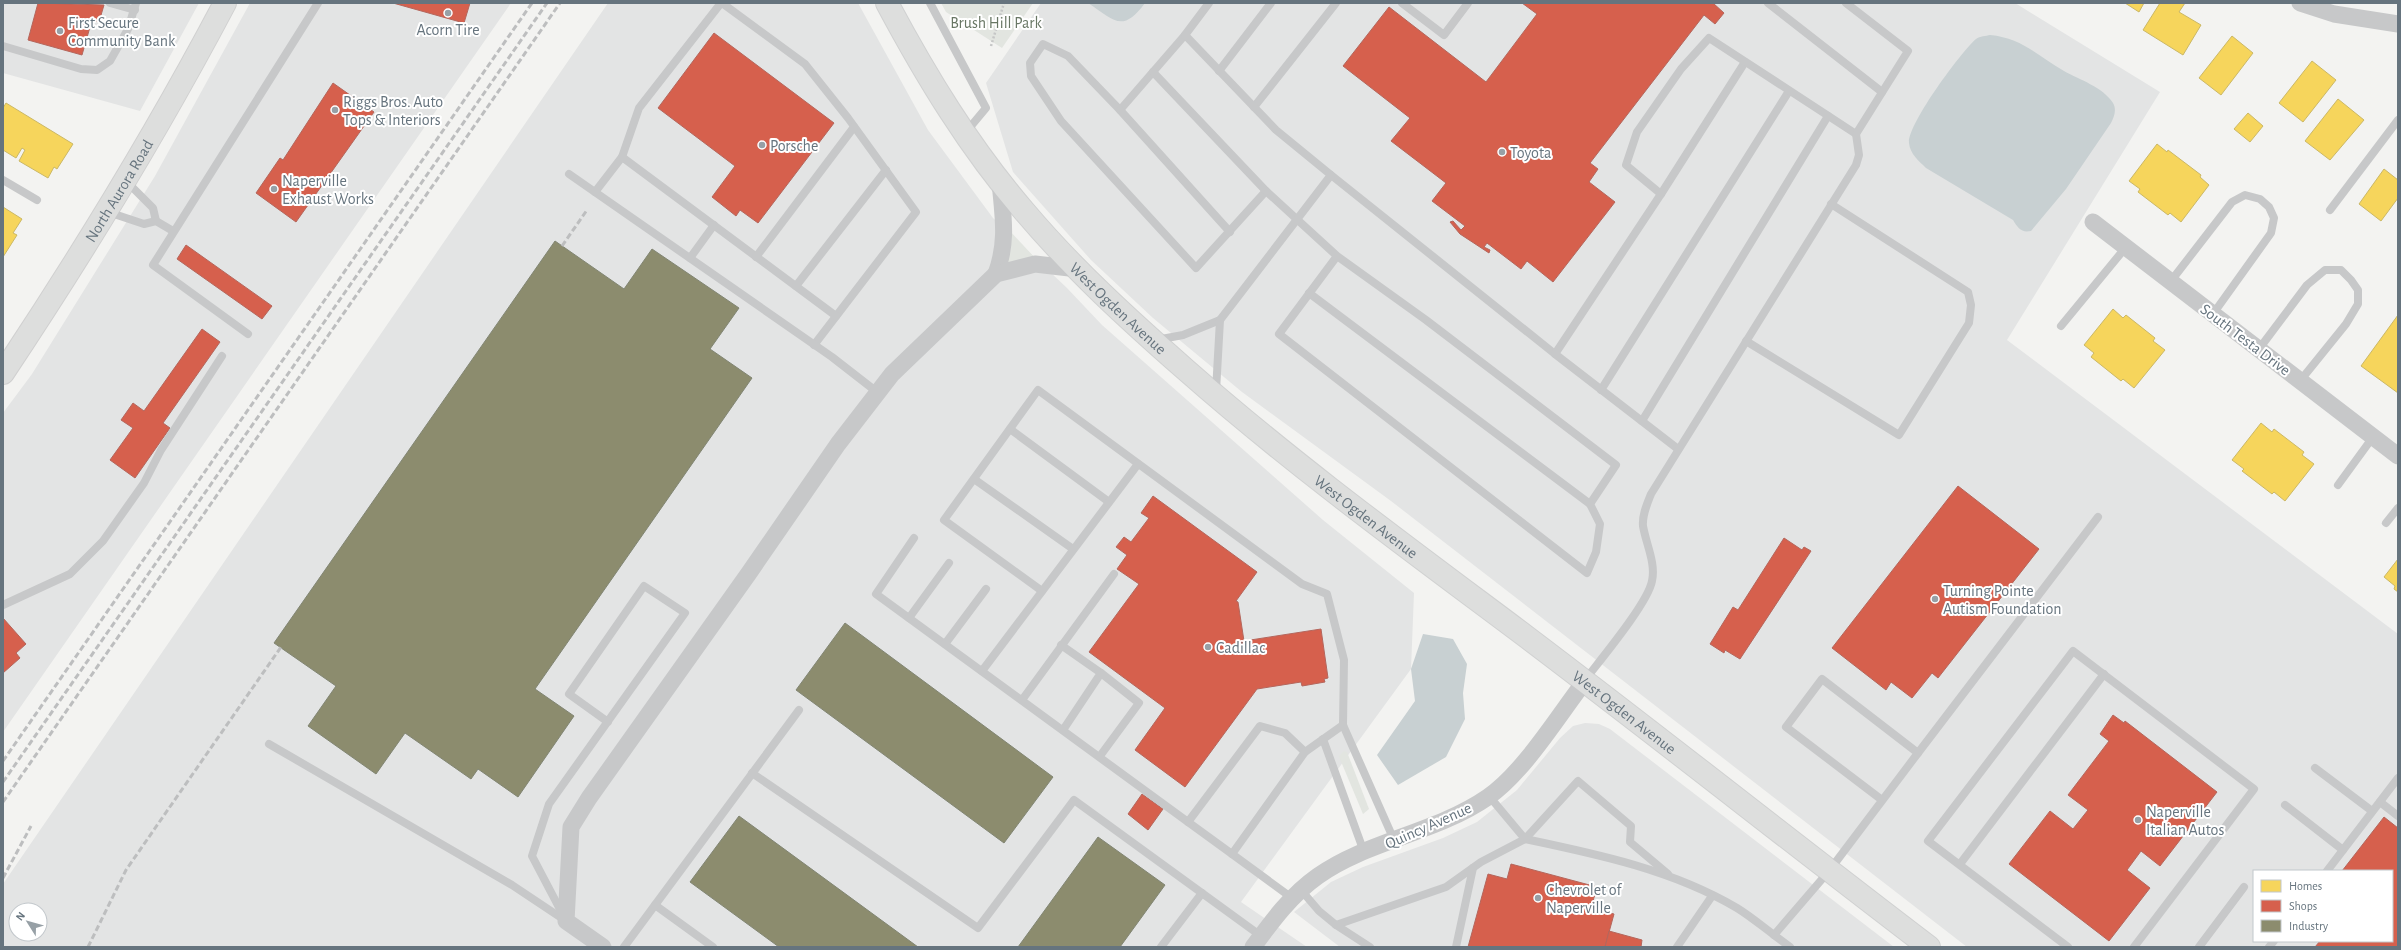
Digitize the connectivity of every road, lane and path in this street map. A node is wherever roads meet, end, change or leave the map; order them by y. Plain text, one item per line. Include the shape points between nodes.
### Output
1 (110, 3) edge
2 (225, 3) edge
3 (318, 3) edge
4 (721, 3) edge
5 (887, 3) edge
6 (930, 3) edge
7 (1004, 3) edge
8 (1209, 3) edge
9 (1271, 3) edge
10 (1336, 3) edge
11 (1402, 3) edge
12 (1468, 3) edge
13 (1768, 3) edge
14 (1846, 3) edge
15 (2300, 3) edge
16 (135, 7) edge
17 (2398, 24) edge
18 (1185, 35) junction
19 (3, 46) edge
20 (990, 46) dead end
21 (1745, 62) junction
22 (1219, 71) junction
23 (1153, 72) junction
24 (1789, 90) junction
25 (1882, 92) junction
26 (1254, 107) junction
27 (1120, 110) junction
28 (1828, 116) junction
29 (2398, 120) edge
30 (854, 127) junction
31 (964, 134) junction
32 (1856, 134) junction
33 (622, 157) junction
34 (886, 170) junction
35 (569, 174) dead end
36 (1331, 175) junction
37 (3, 180) edge
38 (125, 181) junction
39 (1000, 182) junction
40 (1266, 191) junction
41 (596, 192) junction
42 (1661, 194) junction
43 (37, 200) dead end
44 (1831, 204) junction
45 (2330, 210) dead end
46 (107, 212) junction
47 (1298, 219) junction
48 (156, 221) junction
49 (2093, 222) dead end
50 (714, 225) junction
51 (173, 231) junction
52 (1230, 232) junction
53 (2126, 247) junction
54 (756, 256) junction
55 (1337, 256) junction
56 (690, 258) junction
57 (1078, 269) junction
58 (996, 274) junction
59 (2171, 281) junction
60 (796, 286) junction
61 (1309, 293) junction
62 (2212, 314) junction
63 (836, 316) junction
64 (1220, 320) junction
65 (2062, 326) dead end
66 (248, 334) dead end
67 (1152, 341) junction
68 (1746, 341) junction
69 (814, 345) junction
70 (2259, 349) junction
71 (1555, 354) junction
72 (222, 356) dead end
73 (3, 373) edge
74 (2300, 381) junction
75 (1601, 390) junction
76 (876, 392) junction
77 (1215, 396) junction
78 (1642, 421) junction
79 (1010, 429) junction
80 (2373, 437) junction
81 (1678, 449) junction
82 (2398, 456) edge
83 (1138, 464) junction
84 (974, 479) junction
85 (2338, 484) dead end
86 (1109, 502) junction
87 (1590, 504) junction
88 (2398, 508) edge
89 (2098, 517) dead end
90 (2386, 523) dead end
91 (914, 538) dead end
92 (1073, 549) junction
93 (949, 563) dead end
94 (1114, 574) dead end
95 (986, 589) dead end
96 (1042, 591) junction
97 (3, 605) edge
98 (909, 618) junction
99 (945, 644) junction
100 (1062, 645) junction
101 (982, 671) junction
102 (1101, 673) junction
103 (2104, 674) junction
104 (1585, 681) junction
105 (1022, 700) junction
106 (799, 710) dead end
107 (608, 722) junction
108 (1343, 725) junction
109 (1063, 730) junction
110 (1323, 739) junction
111 (269, 744) dead end
112 (1305, 752) junction
113 (1918, 753) junction
114 (1100, 756) junction
115 (2315, 768) dead end
116 (752, 773) junction
117 (2398, 778) edge
118 (1489, 796) junction
119 (1882, 800) junction
120 (2380, 802) junction
121 (2284, 805) dead end
122 (2372, 811) junction
123 (2398, 816) edge
124 (1188, 822) junction
125 (1525, 839) junction
126 (1395, 841) junction
127 (2343, 850) junction
128 (1364, 852) junction
129 (1232, 854) junction
130 (1960, 864) junction
131 (1473, 868) junction
132 (1829, 870) junction
133 (2328, 870) edge
134 (1670, 876) junction
135 (2244, 887) dead end
136 (1202, 893) junction
137 (1297, 894) junction
138 (1712, 896) junction
139 (655, 905) junction
140 (566, 921) junction
141 (1336, 925) junction
142 (1774, 935) junction
143 (1257, 941) edge
144 (603, 947) edge
145 (624, 947) edge
146 (713, 947) edge
147 (1161, 947) edge
148 (1370, 947) edge
149 (1456, 947) edge
150 (1677, 947) edge
151 (1790, 947) edge
152 (1929, 947) edge
153 (2068, 947) edge
154 (2134, 947) edge
155 (2199, 947) edge

1 - 16 lane
2 - 38 main road, North Aurora Road
3 - 51 lane
4 - 30 lane via 806,64
4 - 33 lane via 639,108
5 - 31 main road, West Ogden Avenue
6 - 31 lane via 986,108
7 - 20 path
8 - 18 lane
9 - 22 lane
10 - 26 lane
11 - 12 lane via 1444,35
13 - 25 lane
14 - 25 lane via 1908,51
15 - 17 street via 2334,14
16 - 19 lane via 110,61 97,70 81,69
18 - 22 lane
18 - 23 lane
21 - 24 lane
21 - 42 lane
21 - 42 lane via 1709,38 1681,69 1638,132 1626,165
22 - 26 lane
23 - 27 lane
23 - 40 lane
24 - 28 lane
24 - 75 lane
25 - 32 lane
26 - 36 lane via 1276,130
27 - 52 lane
27 - 52 lane via 1068,56 1043,44 1030,63 1030,76 1061,122 1196,268
28 - 32 lane
28 - 78 lane
29 - 45 lane
30 - 34 lane
30 - 54 lane
31 - 39 main road, West Ogden Avenue
32 - 44 lane via 1859,155 1856,165
33 - 41 lane
33 - 50 lane
34 - 60 lane
34 - 63 lane via 916,212
35 - 41 lane
36 - 47 lane
36 - 71 lane
37 - 43 lane
38 - 46 main road, North Aurora Road
38 - 48 lane via 153,208
39 - 57 main road, West Ogden Avenue
39 - 58 street via 1004,248
40 - 47 lane
40 - 52 lane
41 - 56 lane
42 - 71 lane
44 - 68 lane
44 - 68 lane via 1968,292 1971,305 1969,323 1899,435
46 - 48 lane via 144,224
46 - 73 main road, North Aurora Road
47 - 55 lane
47 - 64 lane
48 - 51 lane
49 - 53 street, South Testa Drive
50 - 54 lane
50 - 56 lane
51 - 66 lane via 153,266
53 - 59 street, South Testa Drive
53 - 65 lane
54 - 60 lane
55 - 61 lane
55 - 87 lane via 1426,320 1616,465
56 - 69 lane
57 - 58 street via 1035,264
57 - 67 main road, West Ogden Avenue
58 - 76 street
59 - 62 street, South Testa Drive
59 - 62 lane via 2232,202 2245,195 2260,199 2269,207 2274,218 2271,233
60 - 63 lane
61 - 87 lane
61 - 87 lane via 1279,334 1587,573 1596,552 1600,524
62 - 70 street, South Testa Drive
63 - 69 lane
64 - 67 lane via 1183,335
64 - 77 lane
67 - 77 main road, West Ogden Avenue
68 - 81 lane
69 - 76 lane
70 - 74 street, South Testa Drive
70 - 74 lane via 2307,285 2325,270 2341,270 2358,290 2358,304 2346,324
71 - 75 lane
72 - 97 lane via 161,450 144,483 103,541 70,574
74 - 80 street, South Testa Drive
75 - 78 lane
76 - 140 street via 571,827
77 - 104 main road, West Ogden Avenue via 1328,487
78 - 81 lane
79 - 83 lane via 1038,390
79 - 84 lane
79 - 86 lane
80 - 82 street, South Testa Drive
80 - 85 lane
81 - 104 lane via 1651,494 1644,514 1643,525 1652,565 1652,581 1644,599
83 - 86 lane
83 - 108 lane via 1302,584 1327,594 1344,660
84 - 92 lane
84 - 96 lane via 944,520
86 - 92 lane
88 - 90 lane
89 - 113 lane
91 - 98 lane via 876,594
92 - 96 lane
93 - 98 lane
94 - 100 lane
95 - 99 lane
96 - 101 lane
98 - 99 lane
99 - 101 lane
100 - 102 lane
100 - 105 lane
101 - 105 lane
102 - 109 lane
102 - 114 lane via 1140,703
103 - 130 lane
103 - 130 lane via 2073,650 1928,841
103 - 154 lane via 2254,789
104 - 118 street, Quincy Avenue via 1521,765
104 - 132 main road, West Ogden Avenue
105 - 109 lane
106 - 116 lane
107 - 107 lane via 685,613 644,586 569,694
107 - 140 lane via 549,804 532,856
108 - 110 lane
108 - 126 lane
109 - 114 lane
110 - 112 lane
110 - 128 lane
111 - 140 lane via 512,885
112 - 124 lane via 1286,733 1260,726
112 - 129 lane
113 - 119 lane
113 - 119 lane via 1822,679 1794,715 1786,727
114 - 124 lane
115 - 122 lane
116 - 136 lane via 978,928 1074,800
116 - 139 lane
117 - 120 lane
118 - 125 lane
118 - 126 street, Quincy Avenue via 1447,820
119 - 132 lane
120 - 122 lane
120 - 123 lane
121 - 127 lane
122 - 127 lane
124 - 129 lane
125 - 131 lane
125 - 134 lane via 1588,852
125 - 134 lane via 1578,781 1631,826 1630,842
126 - 128 street, Quincy Avenue
127 - 133 lane
128 - 137 street, Quincy Avenue via 1319,876
129 - 137 lane
130 - 153 lane
131 - 141 lane via 1446,887
131 - 149 lane
132 - 142 lane
132 - 152 main road, West Ogden Avenue
134 - 138 lane
135 - 155 lane
136 - 143 lane
136 - 147 lane
137 - 141 lane
137 - 143 street, Quincy Avenue
138 - 142 lane via 1738,908
138 - 150 lane
139 - 145 lane
139 - 146 lane
140 - 144 street
141 - 148 lane
142 - 151 lane

